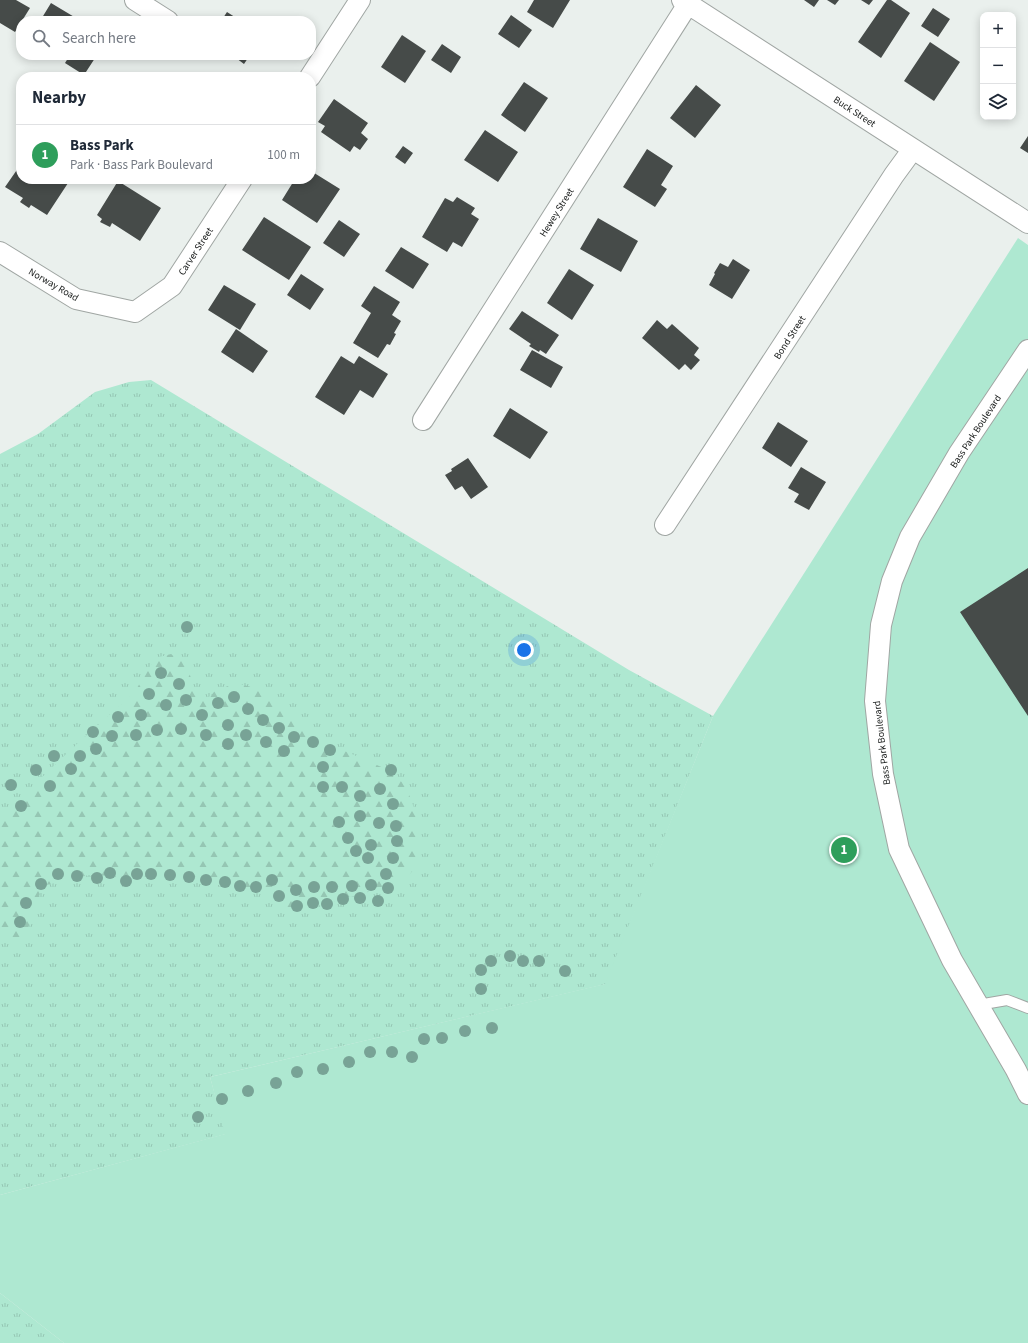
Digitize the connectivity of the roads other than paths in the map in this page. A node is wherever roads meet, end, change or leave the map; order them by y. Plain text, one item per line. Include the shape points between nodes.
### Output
1 (135, 0) edge
2 (360, 0) edge
3 (685, 2) edge
4 (160, 16) edge
5 (313, 72) edge
6 (913, 149) junction
7 (239, 184) edge
8 (1028, 223) edge
9 (0, 252) edge
10 (135, 312) joint
11 (1028, 350) edge
12 (423, 420) dead end
13 (665, 525) dead end
14 (978, 1005) junction
15 (1028, 1008) edge
16 (1028, 1094) edge

1 - 4 street
2 - 5 street
3 - 6 street, Buck Street
3 - 12 street, Hewey Street
6 - 8 street, Buck Street
6 - 13 street, Bond Street
7 - 10 street, Carver Street via 172,286
9 - 10 street, Norway Road via 76,299
11 - 14 street, Bass Park Boulevard via 959,453 910,536 892,581 881,625 875,701 883,774 899,848 952,960
14 - 15 lane via 1007,1000
14 - 16 street, Bass Park Boulevard

